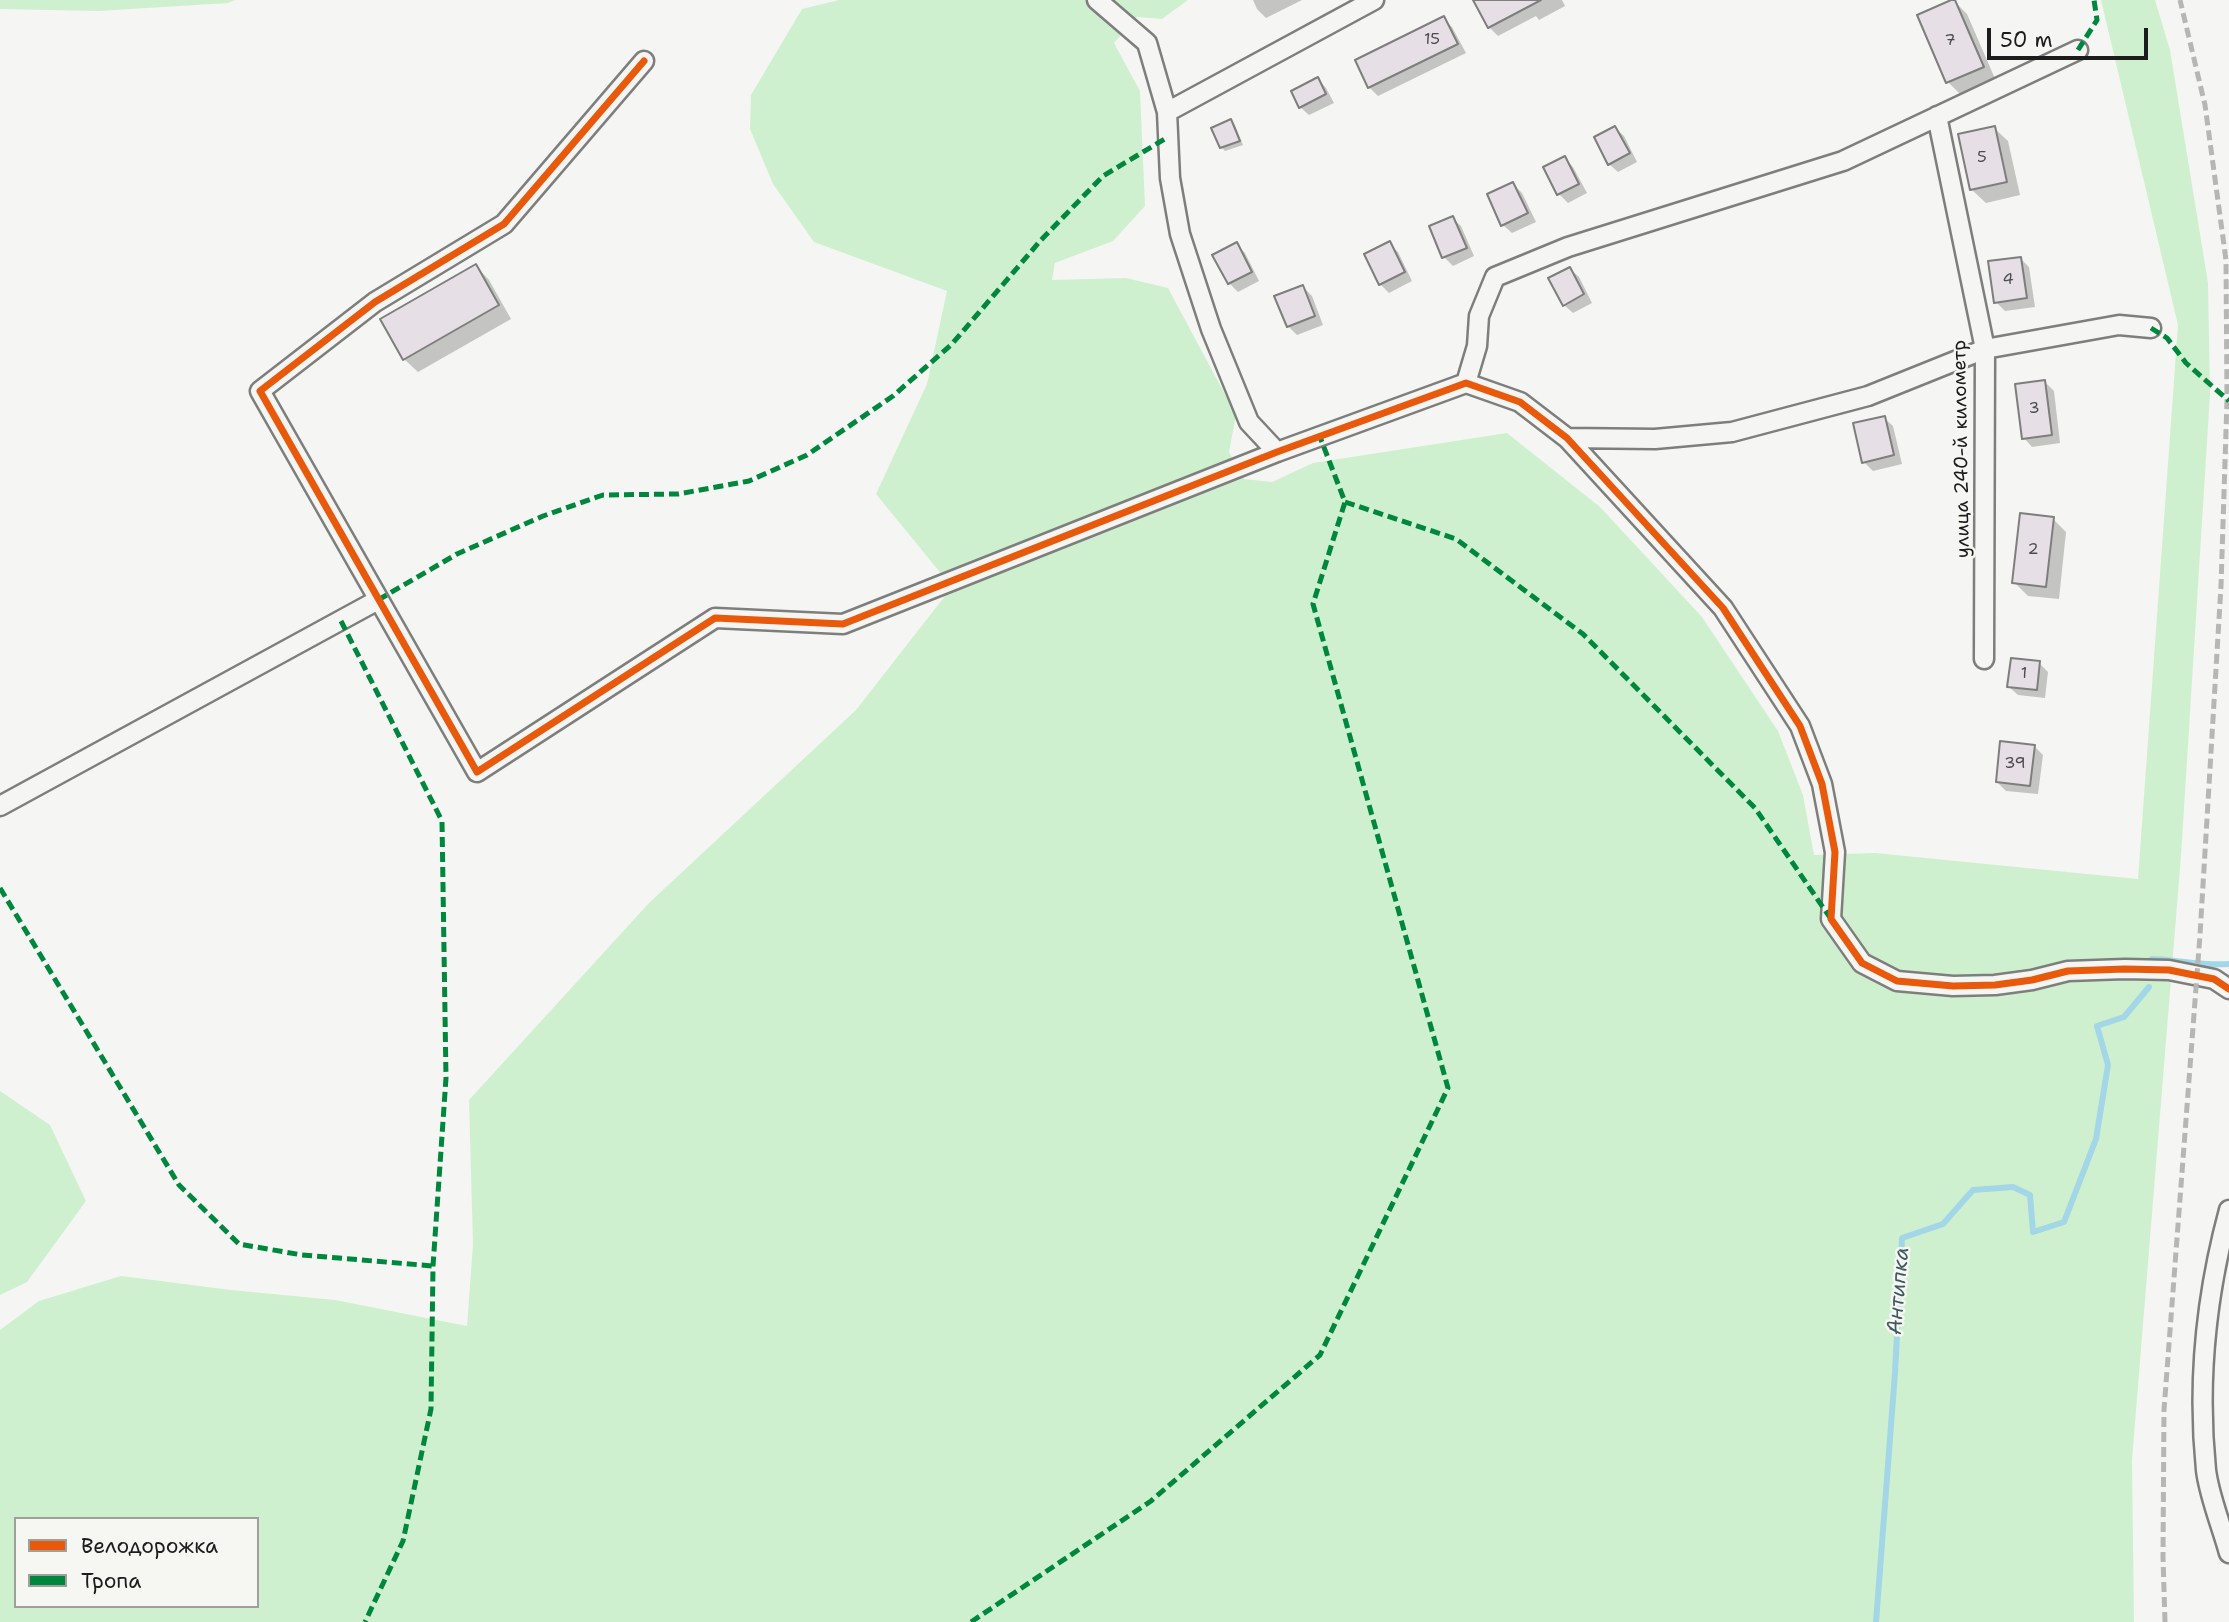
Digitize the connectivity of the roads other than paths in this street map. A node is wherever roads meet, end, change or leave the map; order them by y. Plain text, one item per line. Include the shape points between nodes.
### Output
1 (1097, 0) edge
2 (1374, 0) edge
3 (2078, 50) dead end
4 (644, 61) dead end
5 (1167, 112) junction
6 (1937, 116) junction
7 (2151, 328) dead end
8 (1985, 349) junction
9 (1466, 383) junction
10 (1567, 438) junction
11 (1277, 452) junction
12 (378, 600) junction
13 (1984, 659) dead end
14 (0, 806) edge
15 (2229, 989) edge
16 (2229, 1210) edge
17 (2229, 1553) edge

1 - 5 street via 1147,43
2 - 5 street
3 - 6 street
4 - 12 street via 504,225 375,302 260,391
5 - 11 street via 1170,178 1180,234 1211,329 1249,422
6 - 8 street, улица 240-й километр
6 - 9 street via 1843,161 1569,247 1495,277 1479,316 1477,346
7 - 8 street via 2119,325
8 - 10 street via 1868,396 1732,432 1654,439
8 - 13 street, улица 240-й километр
9 - 10 street via 1521,402
9 - 11 street
10 - 15 street via 1723,608 1800,726 1822,784 1835,852 1831,919 1861,963 1897,981 1953,986 1996,985 2068,971 2125,969 2169,970 2214,979
11 - 12 street via 843,624 715,618 477,772
12 - 14 street
16 - 17 street via 2216,1260 2202,1371 2206,1473

